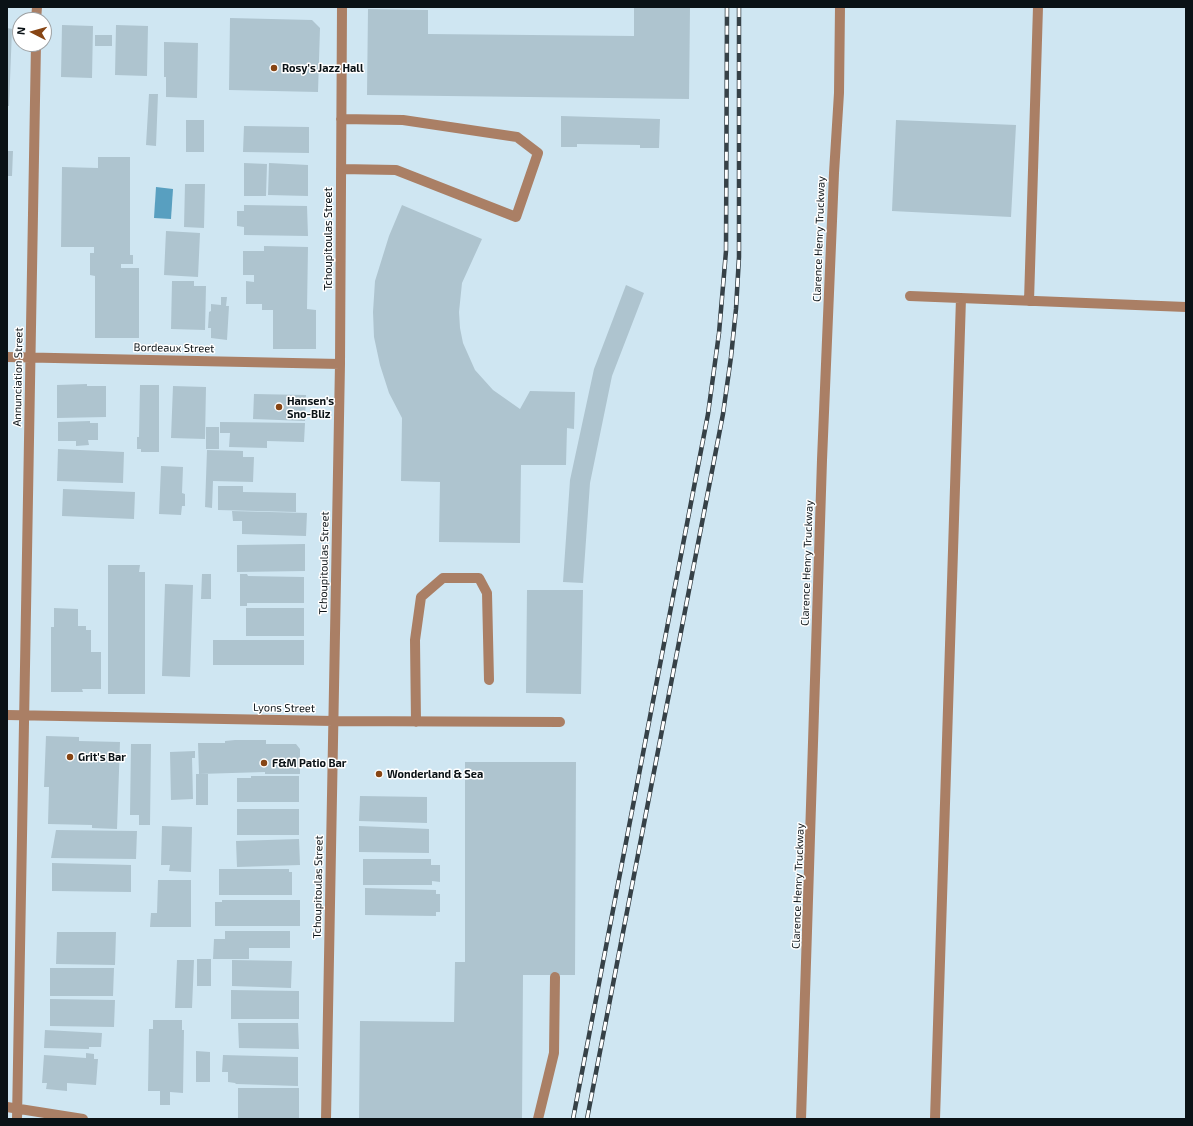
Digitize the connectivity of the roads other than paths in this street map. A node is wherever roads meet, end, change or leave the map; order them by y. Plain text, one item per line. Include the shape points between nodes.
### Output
1 (342, 7) edge
2 (840, 7) edge
3 (1038, 7) edge
4 (36, 52) edge
5 (341, 119) junction
6 (341, 169) junction
7 (910, 296) dead end
8 (961, 298) junction
9 (1029, 301) junction
10 (1186, 307) edge
11 (7, 357) edge
12 (30, 358) junction
13 (340, 364) junction
14 (489, 680) dead end
15 (7, 715) edge
16 (24, 716) junction
17 (333, 721) junction
18 (416, 722) junction
19 (560, 722) dead end
20 (555, 977) dead end
21 (7, 1107) edge
22 (18, 1114) edge
23 (83, 1119) edge
24 (326, 1119) edge
25 (538, 1119) edge
26 (801, 1119) edge
27 (935, 1119) edge

1 - 5 street, Tchoupitoulas Street
2 - 26 street, Clarence Henry Truckway via 839,93 833,181 822,468
3 - 9 street
4 - 12 street, Annunciation Street
5 - 6 street, Tchoupitoulas Street
5 - 6 street via 403,120 517,137 538,153 516,217 396,170
6 - 13 street, Tchoupitoulas Street
7 - 8 street
8 - 9 street
8 - 27 street
9 - 10 street
11 - 12 street, Bordeaux Street
12 - 13 street, Bordeaux Street
12 - 16 street, Annunciation Street
13 - 17 street, Tchoupitoulas Street
14 - 18 street via 487,593 478,578 443,578 420,597 414,640
15 - 16 street, Lyons Street
16 - 17 street, Lyons Street
16 - 22 street, Annunciation Street
17 - 18 street, Lyons Street
17 - 24 street, Tchoupitoulas Street
18 - 19 street, Lyons Street
20 - 25 street via 554,1053
21 - 22 street
22 - 23 street

